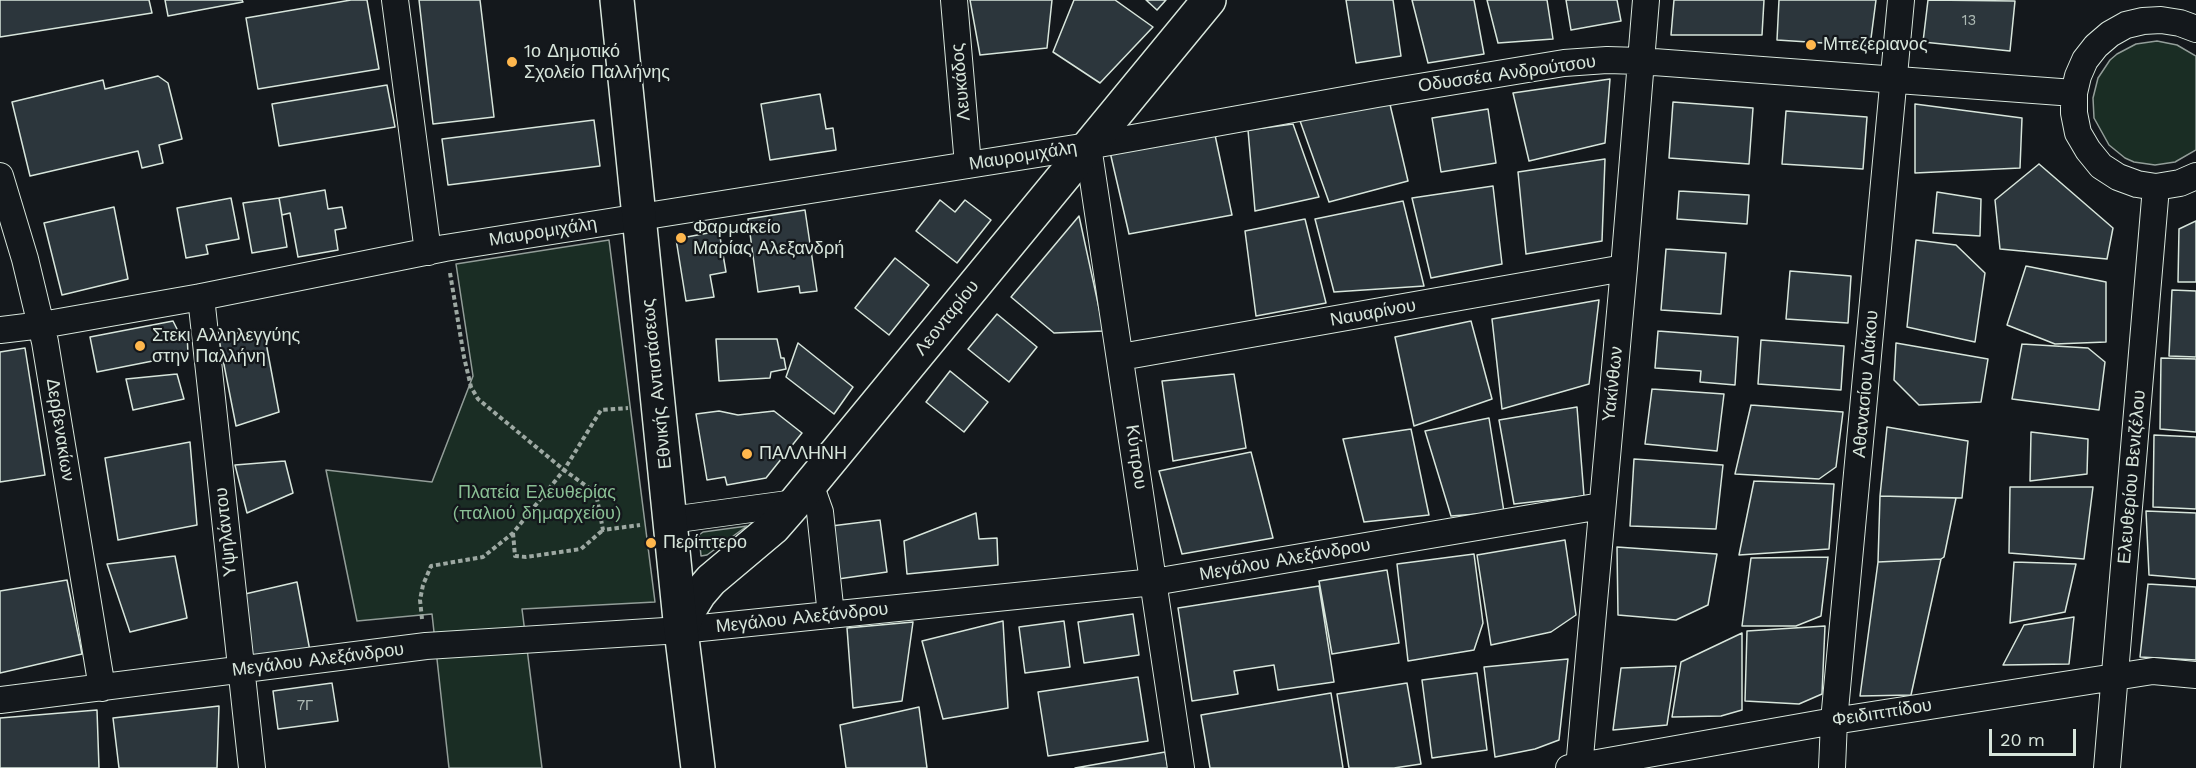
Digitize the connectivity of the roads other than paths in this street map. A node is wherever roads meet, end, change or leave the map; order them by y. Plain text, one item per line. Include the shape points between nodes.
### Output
1 (395, 0) edge
2 (617, 0) edge
3 (954, 0) edge
4 (1209, 0) edge
5 (1646, 0) edge
6 (1901, 0) edge
7 (2162, 10) edge
8 (2196, 29) edge
9 (1640, 61) junction
10 (1894, 78) junction
11 (2074, 93) junction
12 (1117, 111) junction
13 (1138, 138) junction
14 (1088, 146) junction
15 (968, 165) junction
16 (0, 176) edge
17 (2196, 176) edge
18 (2156, 187) junction
19 (640, 216) junction
20 (437, 250) junction
21 (1624, 268) junction
22 (201, 297) junction
23 (42, 325) junction
24 (0, 330) edge
25 (1121, 357) junction
26 (803, 494) junction
27 (1601, 506) junction
28 (671, 520) junction
29 (1154, 582) junction
30 (831, 615) junction
31 (681, 630) junction
32 (241, 669) junction
33 (2196, 675) edge
34 (2115, 676) junction
35 (102, 688) junction
36 (0, 700) edge
37 (1834, 721) junction
38 (252, 768) edge
39 (698, 768) edge
40 (1181, 768) edge
41 (1576, 768) edge
42 (1832, 768) edge
43 (2107, 768) edge

1 - 20 street
2 - 19 street, Εθνικής Αντιστάσεως
3 - 15 street, Λευκάδος
4 - 12 street, Λεονταρίου
5 - 9 street, Υακίνθων
6 - 10 street, Αθανασίου Διάκου
7 - 8 street
7 - 11 street via 2126,25 2096,46 2085,60
9 - 10 street, Οδυσσέα Ανδρούτσου
9 - 13 street, Οδυσσέα Ανδρούτσου via 1564,63
9 - 21 street, Υακίνθων
10 - 11 street, Οδυσσέα Ανδρούτσου
10 - 37 street, Αθανασίου Διάκου
11 - 18 street via 2078,133 2101,166 2136,184
12 - 13 street via 1123,127
12 - 14 street, Λεονταρίου
13 - 14 street, Οδυσσέα Ανδρούτσου
14 - 15 street, Μαυρομιχάλη
14 - 25 street, Κύπρου
14 - 26 street, Λεονταρίου
15 - 19 street, Μαυρομιχάλη
16 - 23 street, Δερβενακίων
17 - 18 street
18 - 34 street, Ελευθερίου Βενιζέλου
19 - 20 street, Μαυρομιχάλη
19 - 28 street, Εθνικής Αντιστάσεως
20 - 22 street, Μαυρομιχάλη
21 - 25 street, Ναυαρίνου
21 - 27 street, Υακίνθων
22 - 23 street, Μαυρομιχάλη
22 - 32 street, Υψηλάντου
23 - 24 street, Μαυρομιχάλη
23 - 35 street, Δερβενακίων
25 - 29 street, Κύπρου
26 - 28 street
26 - 30 street via 820,512
26 - 31 street, Λεονταρίου via 759,541 711,580 691,607
27 - 29 street, Μεγάλου Αλεξάνδρου
27 - 41 street, Υακίνθων
28 - 31 street, Εθνικής Αντιστάσεως
29 - 30 street, Μεγάλου Αλεξάνδρου
29 - 40 street, Κύπρου
30 - 31 street, Μεγάλου Αλεξάνδρου
31 - 32 street, Μεγάλου Αλεξάνδρου via 426,646
31 - 39 street, Εθνικής Αντιστάσεως
32 - 35 street, Μεγάλου Αλεξάνδρου
32 - 38 street, Υψηλάντου
33 - 34 street, Φειδιππίδου via 2153,670
34 - 37 street, Φειδιππίδου
34 - 43 street, Ελευθερίου Βενιζέλου
35 - 36 street, Μεγάλου Αλεξάνδρου
37 - 41 street, Φειδιππίδου
37 - 42 street, Αθανασίου Διάκου

